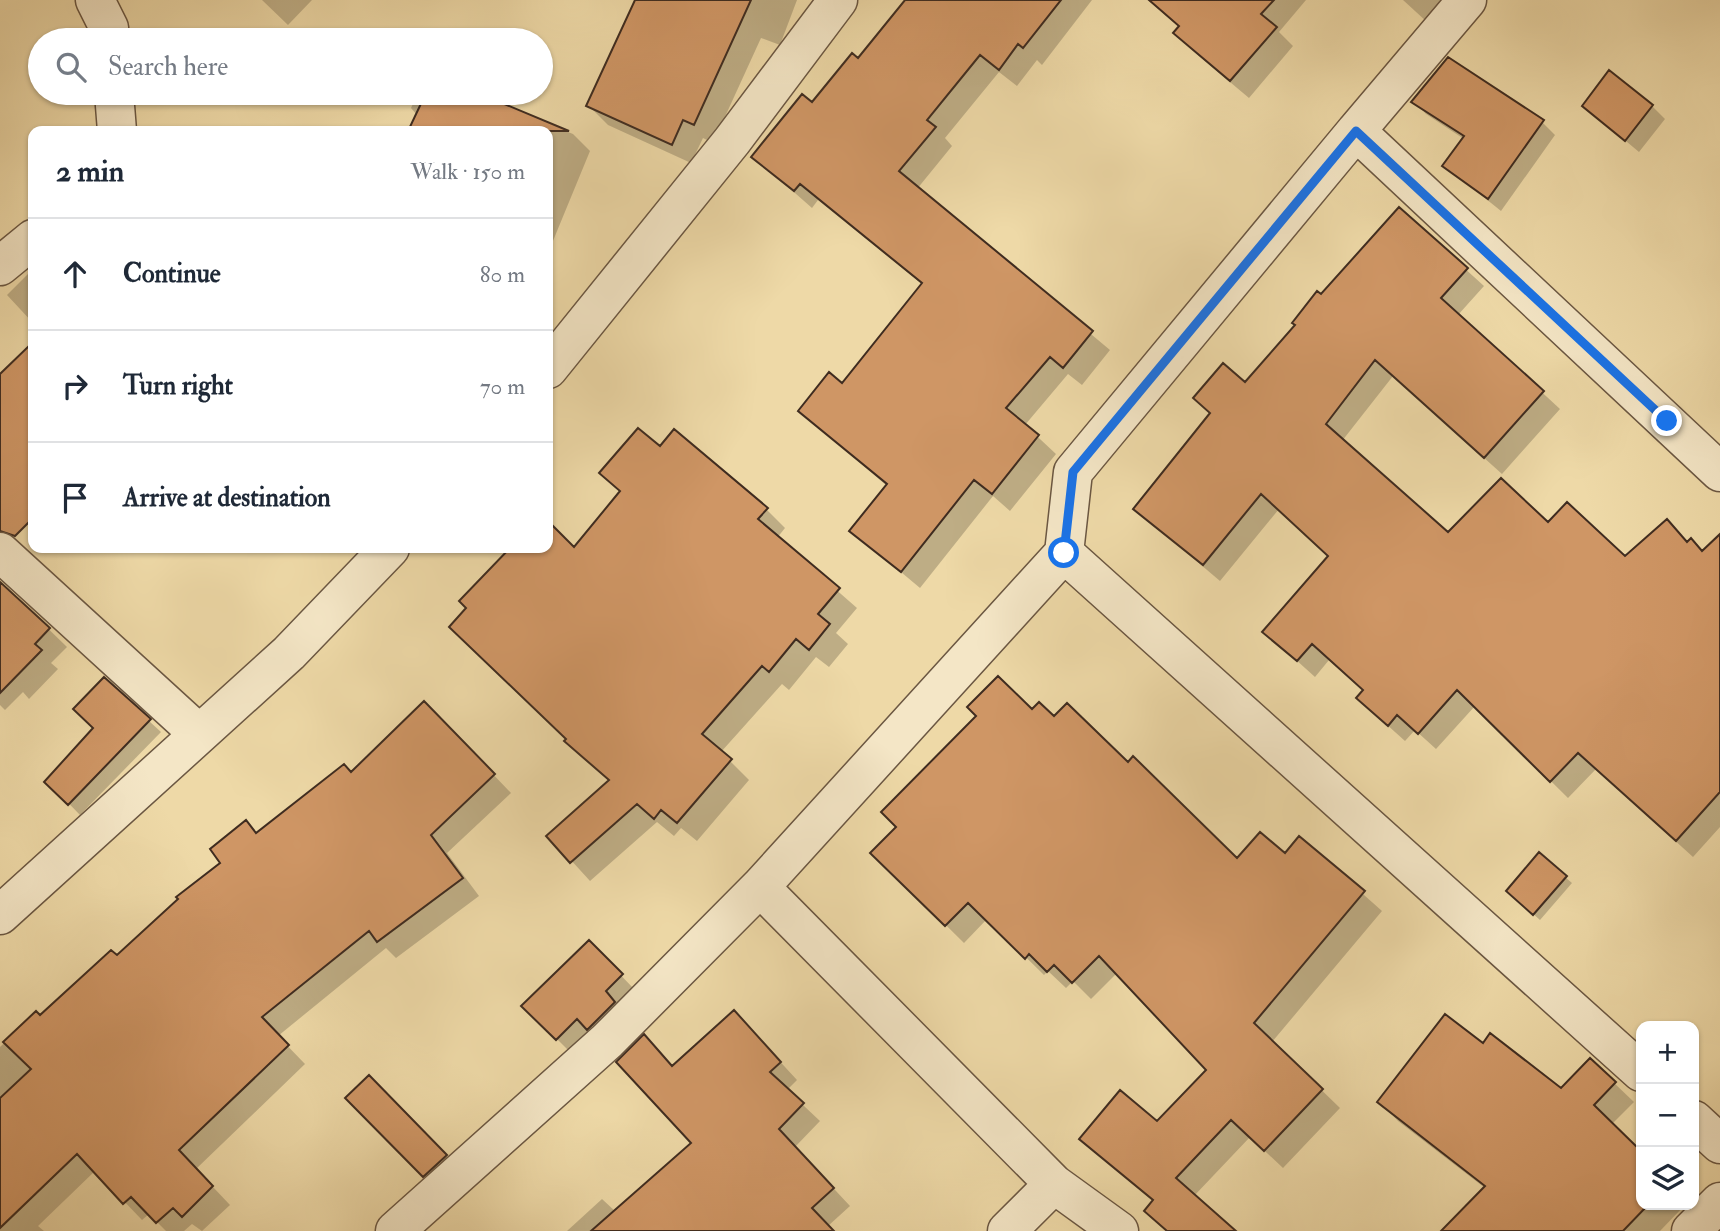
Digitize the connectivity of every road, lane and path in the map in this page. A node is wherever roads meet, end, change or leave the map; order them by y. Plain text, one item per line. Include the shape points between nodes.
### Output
1 (95, 0) edge
2 (838, 0) edge
3 (1467, 0) edge
4 (109, 28) edge
5 (115, 105) edge
6 (117, 126) edge
7 (1356, 131) junction
8 (28, 243) edge
9 (0, 266) edge
10 (553, 363) edge
11 (1720, 472) edge
12 (0, 552) edge
13 (385, 553) edge
14 (1064, 553) junction
15 (198, 733) junction
16 (760, 887) junction
17 (0, 915) edge
18 (1636, 1068) edge
19 (1699, 1125) edge
20 (1720, 1144) edge
21 (1054, 1184) junction
22 (1720, 1202) edge
23 (395, 1231) edge
24 (1007, 1231) edge
25 (1119, 1231) edge
26 (1691, 1231) edge

1 - 4 street
2 - 10 street via 732,141
3 - 7 street
5 - 6 street
7 - 11 street
7 - 14 street via 1073,472
8 - 9 street
12 - 15 street
13 - 15 street via 289,653
14 - 16 street
14 - 18 street
15 - 17 street
16 - 21 street
16 - 23 street via 607,1041
19 - 20 street
21 - 24 street
21 - 25 street
22 - 26 street

